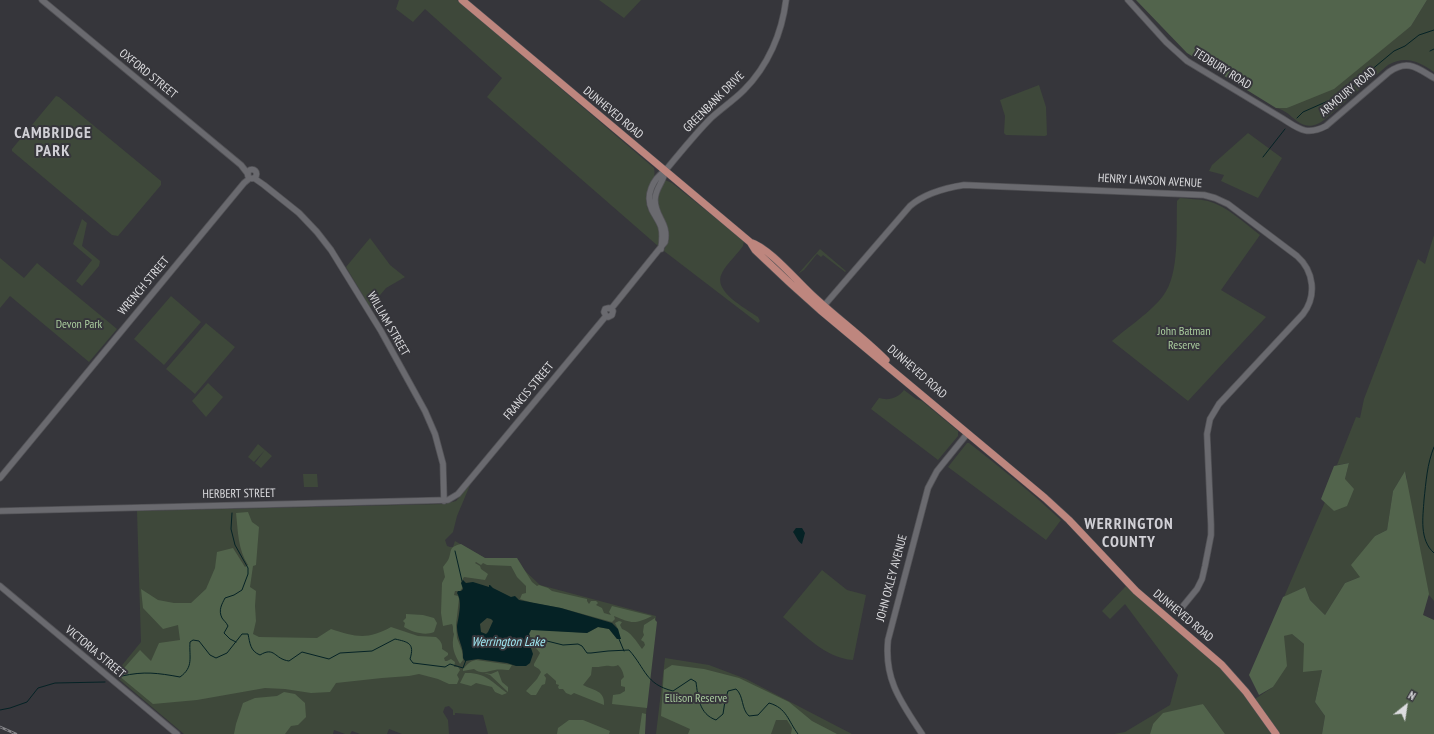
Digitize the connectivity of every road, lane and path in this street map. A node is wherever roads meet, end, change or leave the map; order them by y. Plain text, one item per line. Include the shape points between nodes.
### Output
1 (42, 0) edge
2 (462, 0) edge
3 (786, 0) edge
4 (1128, 0) edge
5 (1434, 78) edge
6 (1276, 114) joint
7 (665, 171) junction
8 (251, 175) junction
9 (750, 242) junction
10 (822, 308) junction
11 (861, 340) junction
12 (969, 432) junction
13 (1008, 467) junction
14 (1017, 469) junction
15 (0, 478) edge
16 (1022, 478) junction
17 (470, 480) joint
18 (444, 500) junction
19 (0, 511) edge
20 (1069, 520) junction
21 (0, 586) edge
22 (1179, 611) dead end
23 (177, 734) edge
24 (922, 734) edge
25 (1276, 734) edge

1 - 8 street, OXFORD STREET
2 - 7 main road, DUNHEVED ROAD
3 - 7 street, GREENBANK DRIVE via 777,39 759,71 744,90 701,128
4 - 6 street, TEDBURY ROAD via 1187,61
5 - 6 street, ARMOURY ROAD via 1416,67 1399,66 1326,126 1314,131 1299,129
7 - 9 main road, DUNHEVED ROAD
7 - 17 street, FRANCIS STREET via 652,186 649,197 651,208 662,230 660,249 611,309 612,315 606,316
8 - 15 street, WRENCH STREET
8 - 18 street, WILLIAM STREET via 306,220 325,241 381,331 435,434 443,464
9 - 10 main road, DUNHEVED ROAD via 771,256
9 - 10 main road, DUNHEVED ROAD via 758,261 763,262
10 - 11 main road, DUNHEVED ROAD
10 - 22 street, HENRY LAWSON AVENUE via 910,206 930,194 964,186 1204,194 1225,202 1298,256 1306,266 1311,279 1312,291 1308,306 1219,404 1209,422 1206,442 1210,535 1201,582
11 - 12 main road, DUNHEVED ROAD
11 - 12 main road, DUNHEVED ROAD via 869,344 900,374
12 - 13 main road, DUNHEVED ROAD
12 - 14 main road, DUNHEVED ROAD
12 - 24 street, JOHN OXLEY AVENUE via 937,471 928,488 888,640 887,662 893,687
13 - 14 main road
13 - 16 main road, DUNHEVED ROAD
14 - 16 main road
14 - 20 main road, DUNHEVED ROAD via 1053,501
16 - 20 main road, DUNHEVED ROAD
17 - 18 street, HERBERT STREET via 454,497
18 - 19 street, HERBERT STREET
20 - 25 main road, DUNHEVED ROAD via 1136,591 1230,673
21 - 23 street, VICTORIA STREET

